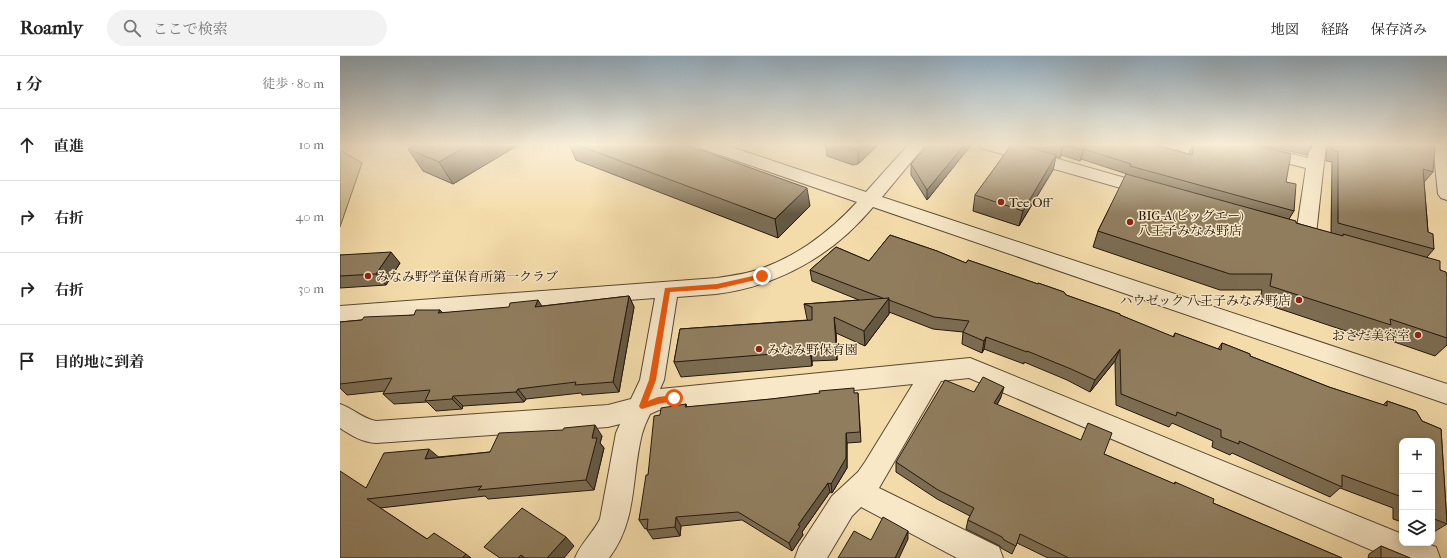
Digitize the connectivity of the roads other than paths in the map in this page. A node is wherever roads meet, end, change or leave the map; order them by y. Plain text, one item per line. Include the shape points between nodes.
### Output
1 (777, 167) edge
2 (897, 167) edge
3 (1088, 167) edge
4 (1316, 167) edge
5 (1444, 167) edge
6 (1164, 194) edge
7 (1447, 194) edge
8 (869, 198) junction
9 (1306, 234) edge
10 (667, 290) junction
11 (340, 314) edge
12 (934, 372) junction
13 (1447, 394) edge
14 (642, 406) junction
15 (340, 415) edge
16 (858, 491) junction
17 (590, 558) edge
18 (810, 558) edge
19 (988, 558) edge
20 (1425, 558) edge

1 - 8 street
2 - 8 street
3 - 6 street
4 - 9 street
5 - 7 street
8 - 10 street via 855,216 833,236 808,255 783,268 729,284
8 - 13 street
10 - 11 street
10 - 14 street via 652,380
12 - 14 street via 674,398
12 - 16 street via 875,472
12 - 20 street via 970,368
14 - 15 street via 608,416 376,432 366,432
14 - 17 street via 629,433 614,522 606,538
16 - 18 street via 842,506
16 - 19 street

